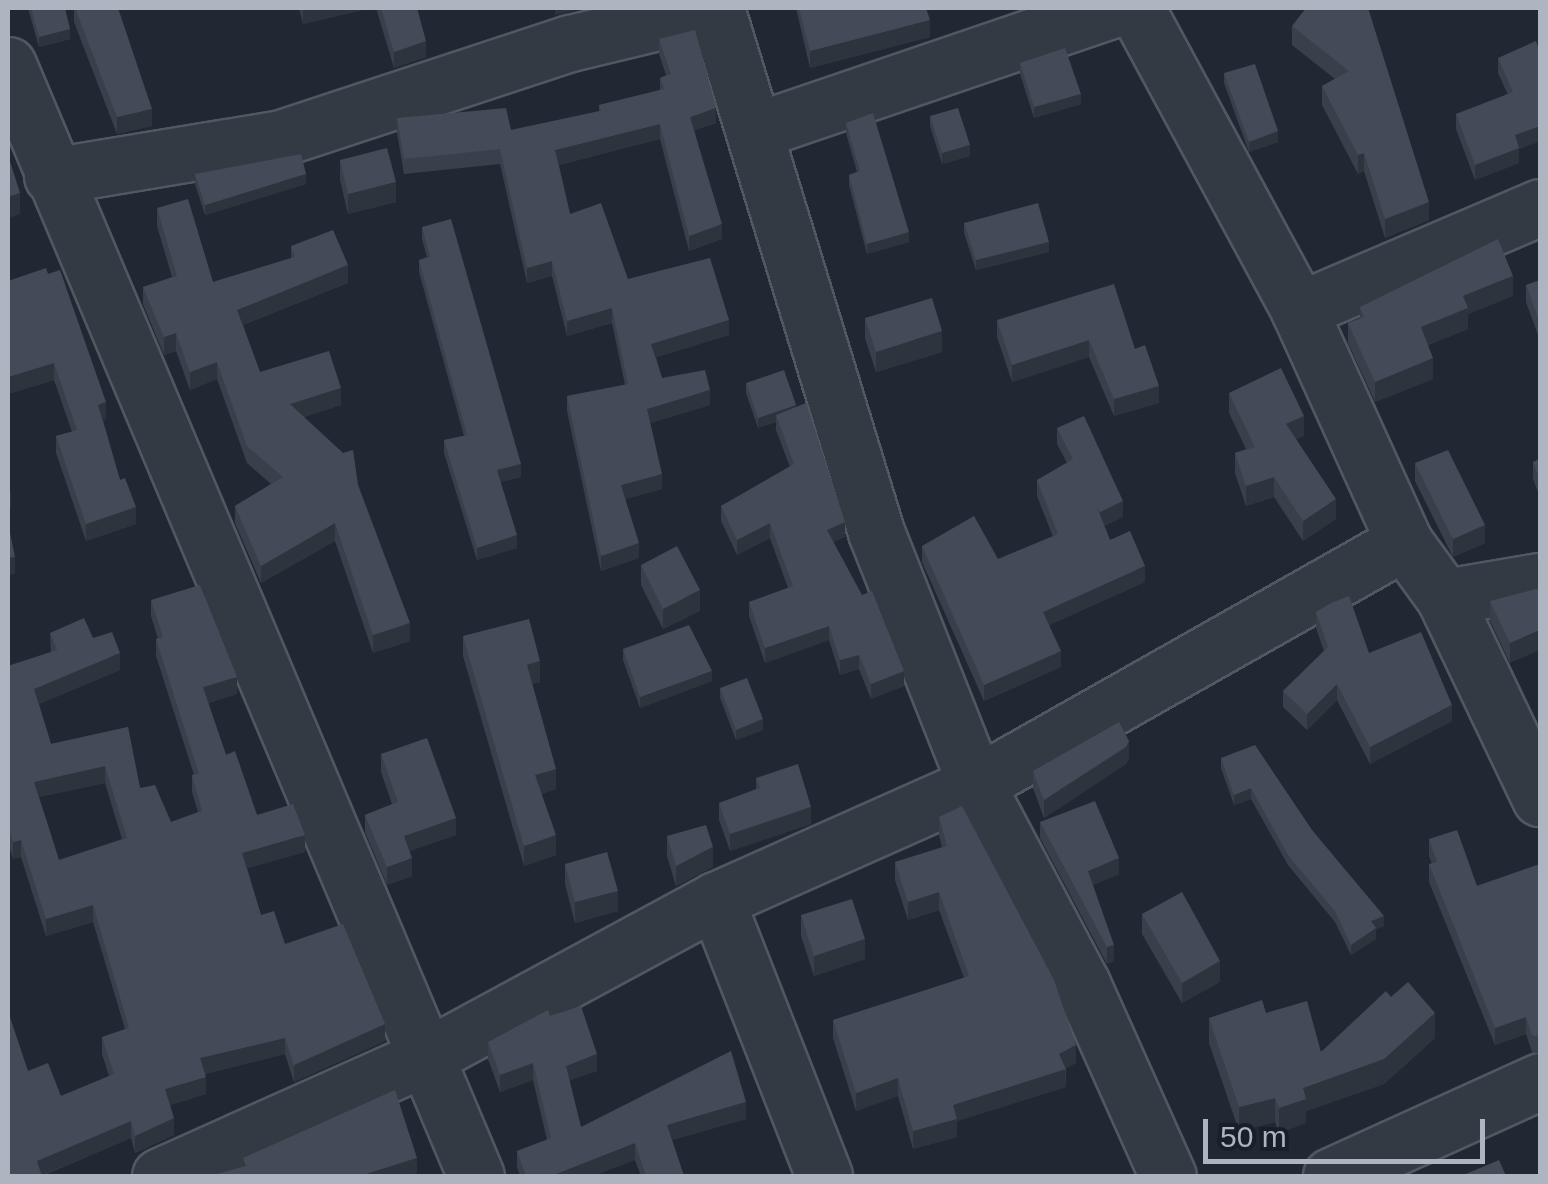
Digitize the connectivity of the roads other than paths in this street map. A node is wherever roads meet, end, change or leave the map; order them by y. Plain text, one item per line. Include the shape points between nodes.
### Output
1 (716, 8) edge
2 (1116, 8) edge
3 (1136, 8) edge
4 (8, 65) edge
5 (755, 131) junction
6 (52, 176) junction
7 (1540, 206) edge
8 (1299, 310) junction
9 (1404, 542) junction
10 (1540, 581) edge
11 (1444, 597) junction
12 (976, 784) junction
13 (1540, 798) edge
14 (716, 900) junction
15 (422, 1059) junction
16 (1540, 1081) edge
17 (160, 1176) edge
18 (476, 1176) edge
19 (824, 1176) edge
20 (1168, 1176) edge
21 (1331, 1176) edge

1 - 5 street
1 - 6 street via 570,42 281,138
2 - 5 street
3 - 8 street
4 - 6 street
5 - 12 street via 876,532
6 - 15 street
7 - 8 street
8 - 9 street
9 - 11 street
9 - 12 street
10 - 11 street
11 - 13 street
12 - 14 street
12 - 20 street via 1082,984
14 - 15 street
14 - 19 street
15 - 17 street
15 - 18 street
16 - 21 street

